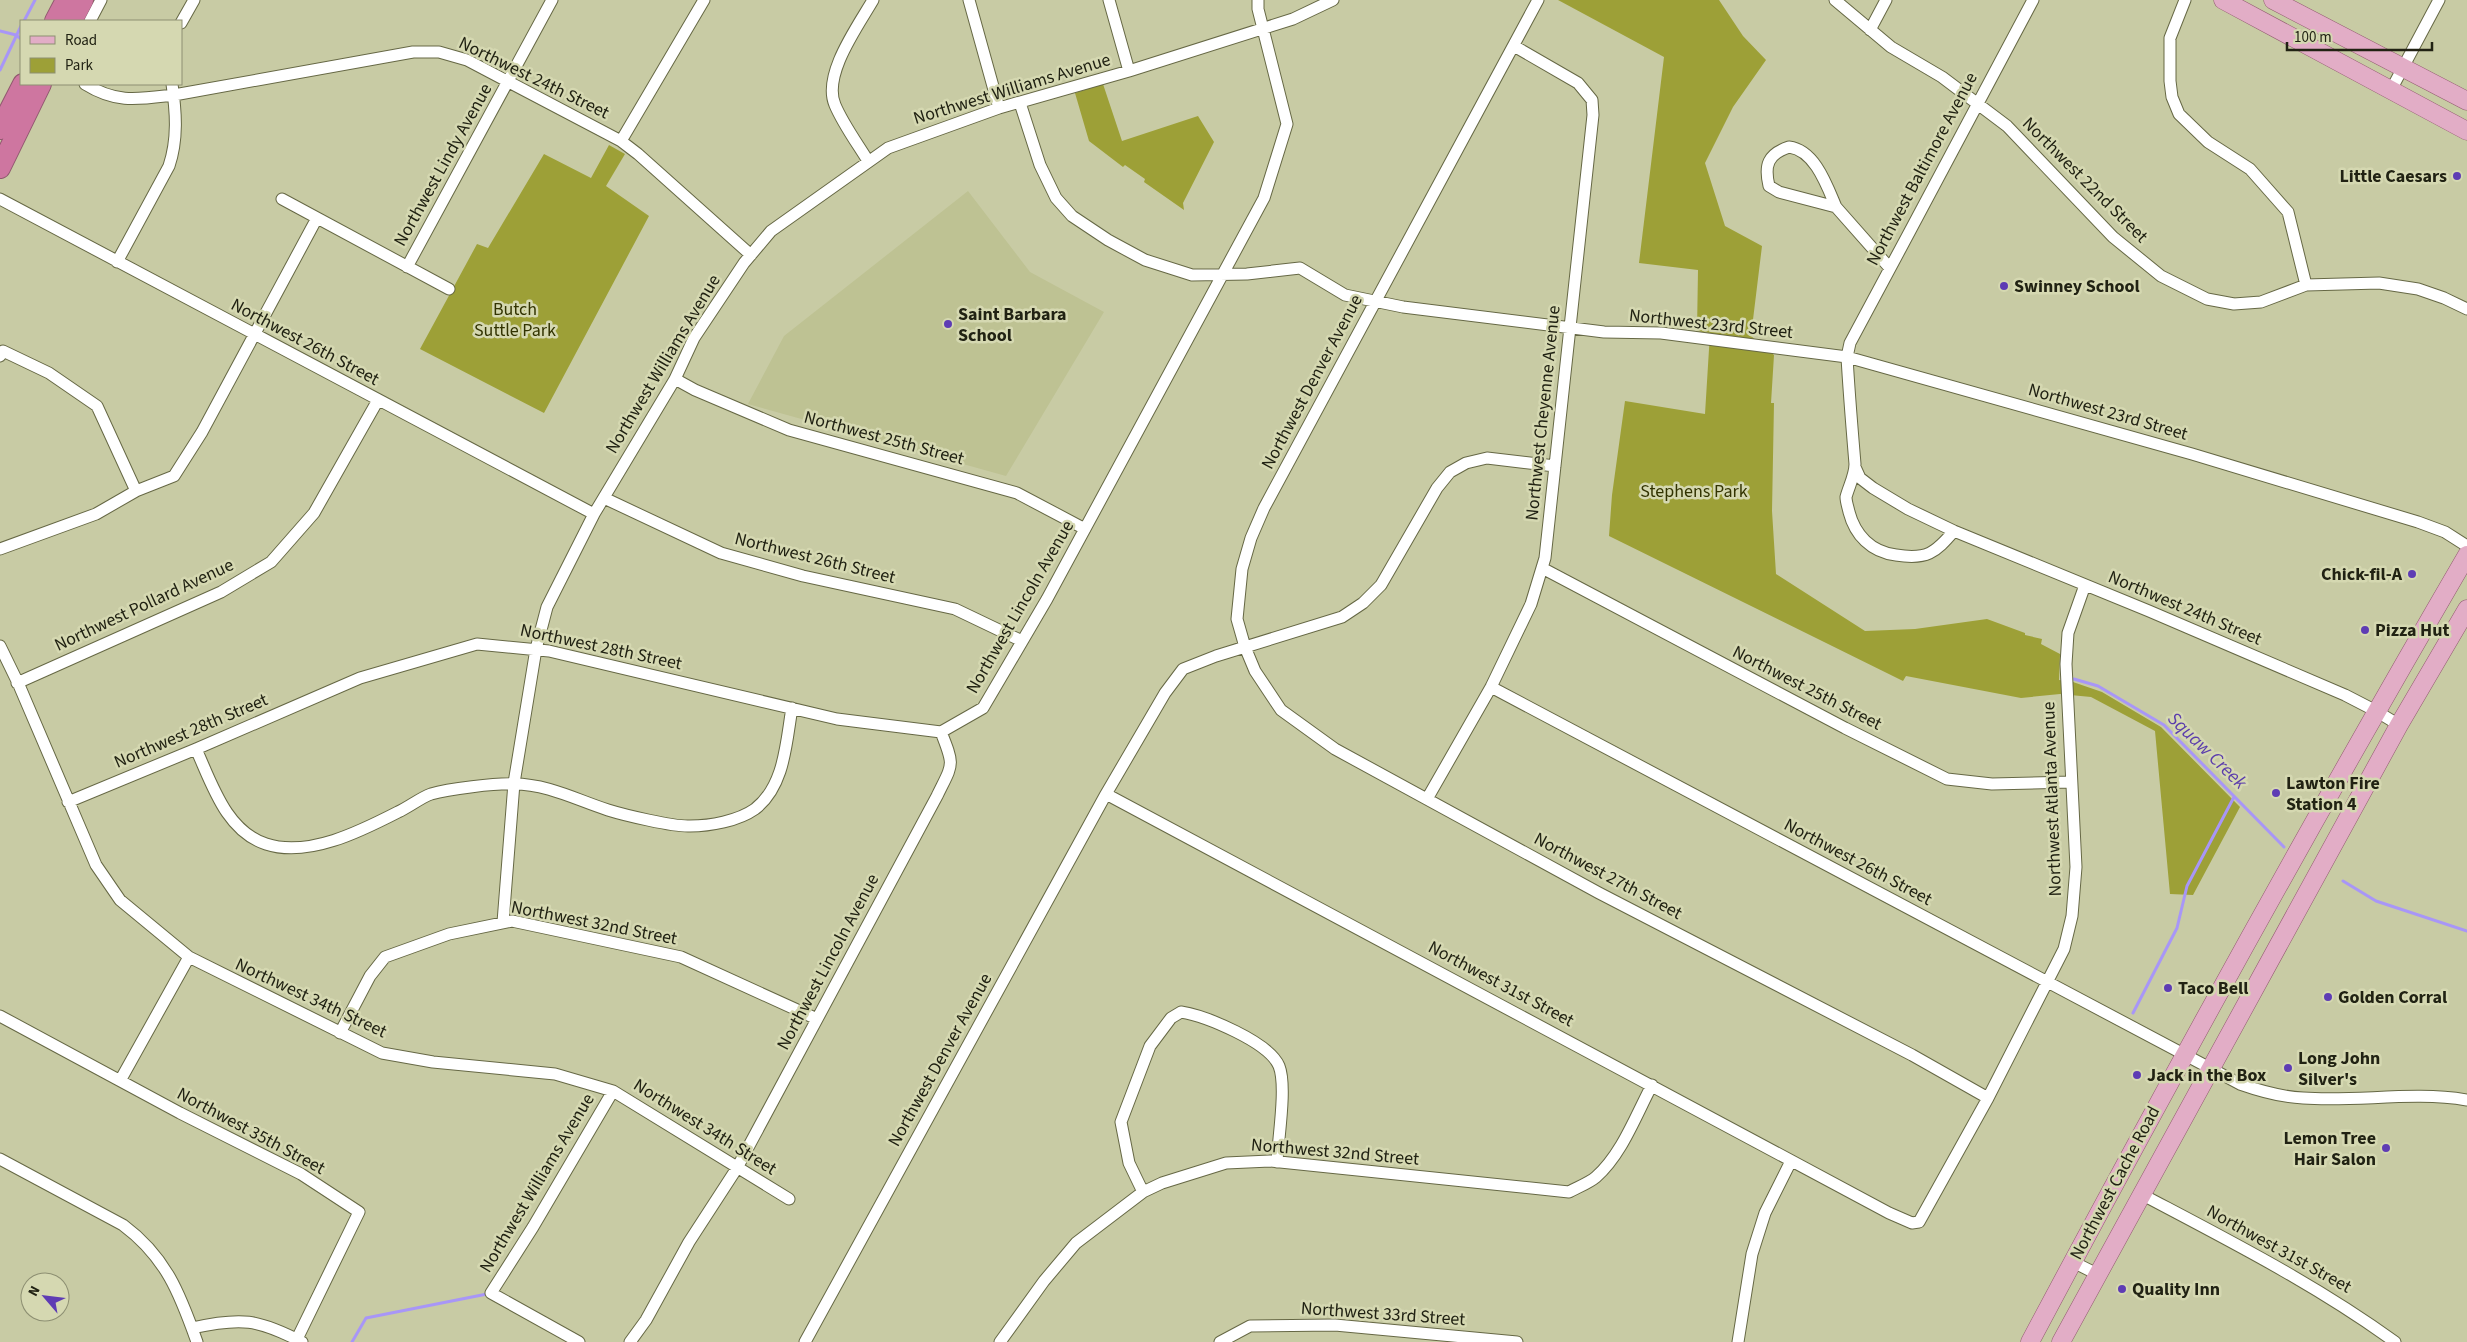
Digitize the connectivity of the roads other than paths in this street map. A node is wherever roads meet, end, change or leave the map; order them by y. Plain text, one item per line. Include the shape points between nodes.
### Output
1 (66, 0) edge
2 (83, 0) edge
3 (101, 0) edge
4 (194, 0) edge
5 (552, 0) edge
6 (704, 0) edge
7 (873, 0) edge
8 (969, 0) edge
9 (1109, 0) edge
10 (1258, 0) edge
11 (1334, 0) edge
12 (1538, 0) edge
13 (1835, 0) edge
14 (1886, 0) edge
15 (2033, 0) edge
16 (2185, 0) edge
17 (2223, 0) edge
18 (2274, 0) edge
19 (2439, 0) edge
20 (56, 20) edge
21 (73, 20) edge
22 (91, 20) edge
23 (182, 21) edge
24 (1263, 29) junction
25 (1870, 30) junction
26 (1514, 46) junction
27 (2403, 69) junction
28 (1130, 71) junction
29 (508, 81) junction
30 (22, 85) edge
31 (41, 85) edge
32 (87, 85) edge
33 (173, 90) edge
34 (2392, 90) junction
35 (2467, 101) edge
36 (1977, 103) junction
37 (1020, 104) junction
38 (999, 108) junction
39 (0, 129) edge
40 (2467, 130) edge
41 (621, 141) junction
42 (868, 161) junction
43 (0, 168) edge
44 (0, 199) edge
45 (282, 199) dead end
46 (1836, 207) junction
47 (317, 218) junction
48 (751, 255) junction
49 (117, 262) junction
50 (1890, 266) junction
51 (407, 267) junction
52 (1223, 274) junction
53 (2306, 285) junction
54 (449, 289) dead end
55 (1375, 301) junction
56 (2467, 309) edge
57 (1570, 327) junction
58 (254, 335) junction
59 (0, 356) edge
60 (1847, 357) junction
61 (674, 378) junction
62 (378, 400) junction
63 (1555, 466) junction
64 (1855, 467) junction
65 (136, 491) junction
66 (604, 498) junction
67 (594, 514) junction
68 (1085, 529) junction
69 (1954, 531) junction
70 (2467, 546) edge
71 (0, 549) edge
72 (2467, 555) edge
73 (1542, 568) junction
74 (2085, 585) junction
75 (2467, 608) edge
76 (1022, 640) junction
77 (0, 646) edge
78 (1245, 647) junction
79 (536, 649) junction
80 (17, 683) junction
81 (1491, 687) junction
82 (792, 708) junction
83 (2376, 711) junction
84 (2399, 725) junction
85 (941, 732) junction
86 (196, 750) junction
87 (2071, 782) junction
88 (514, 784) junction
89 (1106, 794) junction
90 (1427, 799) junction
91 (68, 802) junction
92 (503, 922) junction
93 (189, 957) junction
94 (2047, 982) junction
95 (0, 1016) edge
96 (817, 1019) junction
97 (340, 1032) junction
98 (2185, 1055) junction
99 (2210, 1068) junction
100 (121, 1079) junction
101 (1652, 1085) junction
102 (613, 1091) junction
103 (1988, 1098) junction
104 (2467, 1100) edge
105 (0, 1159) edge
106 (1791, 1160) junction
107 (1277, 1162) junction
108 (737, 1168) junction
109 (1143, 1192) junction
110 (2140, 1194) junction
111 (789, 1200) dead end
112 (1922, 1218) joint
113 (2073, 1262) junction
114 (2097, 1274) junction
115 (192, 1328) junction
116 (299, 1341) edge
117 (197, 1342) edge
118 (579, 1342) edge
119 (630, 1342) edge
120 (805, 1342) edge
121 (1000, 1342) edge
122 (1220, 1342) edge
123 (1517, 1342) edge
124 (1738, 1342) edge
125 (2030, 1342) edge
126 (2060, 1342) edge
127 (2395, 1342) edge

1 - 20 highway
2 - 21 highway
3 - 22 street
4 - 23 street
5 - 29 street, Northwest Lindy Avenue
6 - 41 street
7 - 42 street via 834,70 831,87 834,104
8 - 38 street
9 - 28 street
10 - 24 street
11 - 24 street via 1293,20
12 - 26 street, Northwest Denver Avenue
13 - 25 street, Northwest 22nd Street
14 - 25 street
15 - 36 street, Northwest Baltimore Avenue
16 - 53 street via 2170,38 2170,81 2179,114 2208,142 2250,169 2288,212
17 - 34 main road
18 - 27 main road
19 - 27 street
24 - 28 street, Northwest Williams Avenue
24 - 52 street, Northwest Lincoln Avenue via 1287,124 1264,198
25 - 36 street, Northwest 22nd Street
26 - 55 street, Northwest Denver Avenue
26 - 57 street, Northwest Cheyenne Avenue via 1578,83 1592,100
27 - 34 street
27 - 35 main road
28 - 37 street, Northwest Williams Avenue
29 - 33 street, Northwest 24th Street via 453,55 426,52
29 - 41 street, Northwest 24th Street
29 - 51 street, Northwest Lindy Avenue
30 - 39 highway
31 - 43 highway
32 - 33 street, Northwest 24th Street via 115,98 137,99
33 - 49 street via 176,128 173,154
34 - 40 main road
36 - 50 street, Northwest Baltimore Avenue
36 - 53 street, Northwest 22nd Street via 2007,126 2113,237 2161,276 2207,299 2234,304 2261,302
37 - 38 street, Northwest Williams Avenue
37 - 52 street, Northwest 23rd Street via 1040,165 1056,198 1072,216 1145,260 1192,275
38 - 42 street, Northwest Williams Avenue via 888,148
41 - 48 street, Northwest 24th Street
42 - 48 street, Northwest Williams Avenue via 771,231
44 - 49 street, Northwest 26th Street
45 - 47 street
46 - 46 street via 1808,155 1799,148 1778,151 1770,159 1765,171 1769,186 1779,192
46 - 50 street
47 - 51 street
47 - 58 street
48 - 61 street, Northwest Williams Avenue via 694,338
49 - 58 street, Northwest 26th Street
50 - 60 street, Northwest Baltimore Avenue via 1850,343
51 - 54 street
52 - 55 street, Northwest 23rd Street via 1300,268 1345,295
52 - 68 street, Northwest Lincoln Avenue
53 - 56 street, Northwest 22nd Street via 2379,283 2418,289
55 - 57 street, Northwest 23rd Street
55 - 78 street, Northwest Denver Avenue via 1251,538 1242,569 1237,619
57 - 60 street, Northwest 23rd Street via 1604,332 1661,333
57 - 63 street, Northwest Cheyenne Avenue
58 - 62 street, Northwest 26th Street
58 - 65 street via 202,432 174,476
59 - 65 street via 3,351 49,373 97,406
60 - 64 street
60 - 70 street, Northwest 23rd Street via 2418,522
61 - 66 street, Northwest Williams Avenue
61 - 68 street, Northwest 25th Street via 789,430 1017,493
62 - 67 street, Northwest 26th Street
62 - 80 street, Northwest Pollard Avenue via 314,513 271,562 221,592
63 - 73 street, Northwest Cheyenne Avenue
63 - 78 street via 1487,458 1466,463 1450,472 1437,488 1380,584 1363,603 1342,616
64 - 69 street, Northwest 24th Street via 1860,478 1873,488
64 - 69 street via 1846,499 1852,524 1863,540 1875,548 1909,558 1928,556
65 - 71 street via 96,514
66 - 67 street, Northwest Williams Avenue
66 - 76 street, Northwest 26th Street via 721,553 803,576 955,609
67 - 79 street, Northwest Williams Avenue via 547,607
68 - 76 street, Northwest Lincoln Avenue
69 - 74 street, Northwest 24th Street
72 - 83 main road, Northwest Cache Road
73 - 81 street, Northwest Cheyenne Avenue via 1531,604
73 - 87 street, Northwest 25th Street via 1948,779 1992,784
74 - 83 street, Northwest 24th Street
74 - 87 street, Northwest Atlanta Avenue via 2068,633 2066,672
75 - 84 main road, Northwest Cache Road
76 - 85 street, Northwest Lincoln Avenue via 983,708
77 - 80 street, Northwest 34th Street
78 - 89 street via 1183,669 1165,693
78 - 90 street, Northwest 27th Street via 1255,671 1281,710 1334,749
79 - 82 street, Northwest 28th Street
79 - 86 street, Northwest 28th Street via 477,644 360,678
79 - 88 street, Northwest Williams Avenue
80 - 91 street, Northwest 34th Street
81 - 90 street, Northwest Cheyenne Avenue
81 - 94 street, Northwest 26th Street
82 - 85 street, Northwest 28th Street via 837,719
82 - 88 street via 782,770 754,809 724,822 688,826 610,810 542,786
83 - 84 street, Northwest 24th Street
83 - 98 main road, Northwest Cache Road
84 - 99 main road, Northwest Cache Road
85 - 96 street, Northwest Lincoln Avenue via 952,766
86 - 88 street via 223,809 239,827 263,843 276,847 310,848 328,843 397,813 431,794
86 - 91 street, Northwest 28th Street
87 - 94 street, Northwest Atlanta Avenue via 2076,867 2072,916 2064,949
88 - 92 street, Northwest Williams Avenue
89 - 101 street, Northwest 31st Street
89 - 120 street, Northwest Denver Avenue
90 - 103 street, Northwest 27th Street via 1912,1054
91 - 93 street, Northwest 34th Street via 96,865 120,900
92 - 96 street, Northwest 32nd Street via 512,921 680,958
92 - 97 street, Northwest 32nd Street via 449,934 385,957 370,976
93 - 97 street, Northwest 34th Street
93 - 100 street
94 - 98 street, Northwest 26th Street
94 - 103 street, Northwest Atlanta Avenue
95 - 100 street, Northwest 35th Street
96 - 108 street, Northwest Lincoln Avenue
97 - 102 street, Northwest 34th Street via 382,1053 433,1062 555,1074
98 - 99 street, Northwest 26th Street
98 - 113 main road, Northwest Cache Road
99 - 104 street, Northwest 26th Street via 2260,1091 2303,1098 2431,1096
99 - 110 main road, Northwest Cache Road
100 - 116 street, Northwest 35th Street via 180,1113 301,1174 359,1212
101 - 106 street, Northwest 31st Street
101 - 107 street, Northwest 32nd Street via 1627,1135 1605,1168 1594,1179 1569,1192
102 - 108 street, Northwest 34th Street
102 - 118 street, Northwest Williams Avenue via 491,1293
103 - 112 street, Northwest Atlanta Avenue
105 - 115 street via 123,1225 141,1239 180,1293
106 - 112 street, Northwest 31st Street via 1889,1213 1912,1223
106 - 124 street via 1765,1213 1752,1254
107 - 109 street, Northwest 32nd Street via 1226,1163
107 - 109 street via 1282,1080 1279,1065 1270,1054 1240,1033 1181,1012 1171,1018 1150,1046 1124,1110 1122,1122 1129,1163
108 - 111 street, Northwest 34th Street
108 - 119 street, Northwest Lincoln Avenue
109 - 121 street, Northwest 32nd Street via 1076,1243 1044,1280
110 - 114 main road, Northwest Cache Road
110 - 127 street, Northwest 31st Street via 2298,1278 2350,1309
113 - 114 street
113 - 125 main road, Northwest Cache Road
114 - 126 main road, Northwest Cache Road
115 - 116 street via 216,1322 254,1321
115 - 117 street
122 - 123 street, Northwest 33rd Street via 1250,1326 1335,1325

